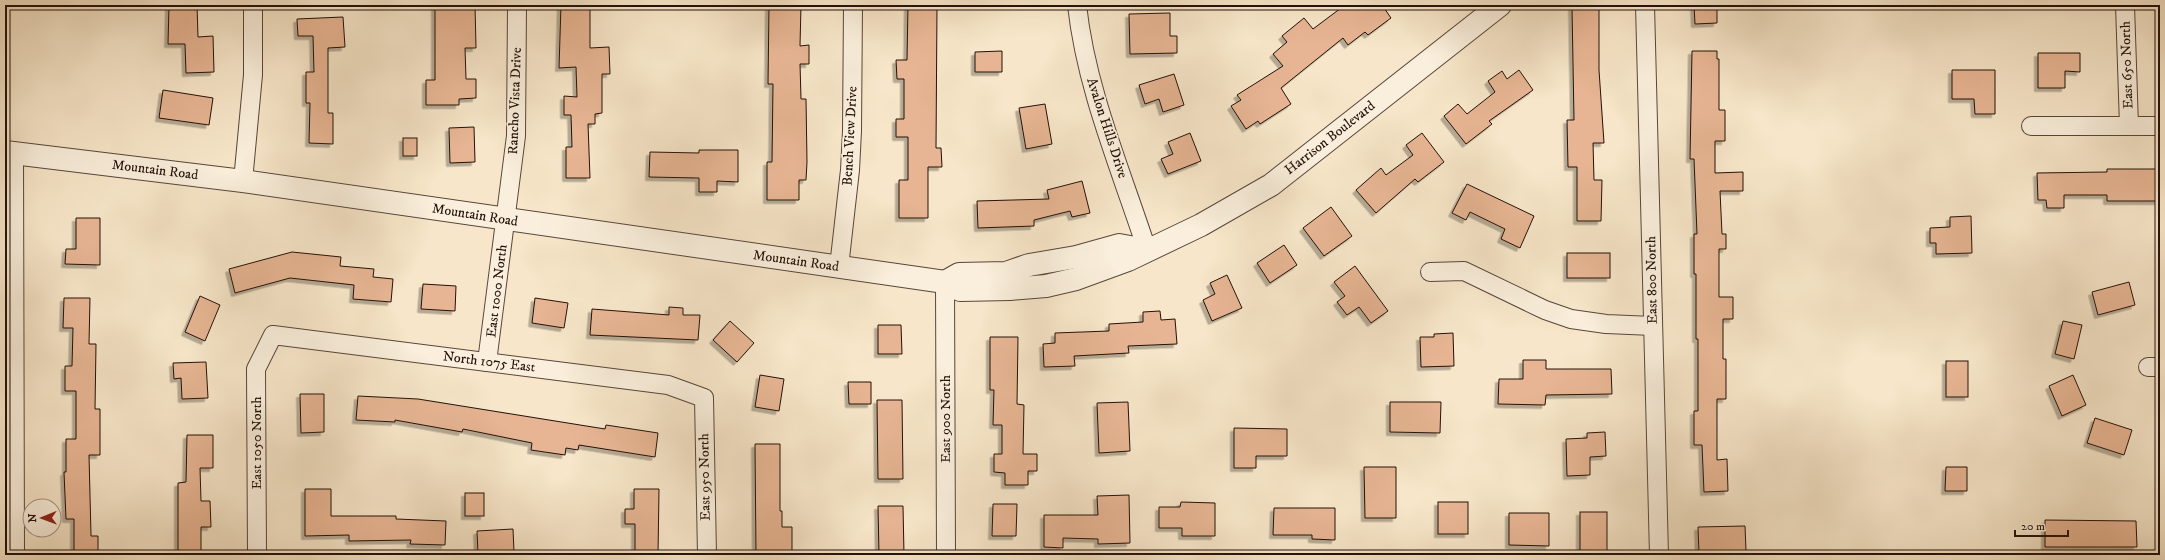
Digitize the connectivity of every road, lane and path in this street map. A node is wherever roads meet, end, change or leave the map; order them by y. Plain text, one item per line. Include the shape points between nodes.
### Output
1 (253, 5) edge
2 (517, 5) edge
3 (853, 5) edge
4 (1077, 5) edge
5 (1500, 5) edge
6 (1645, 5) edge
7 (2125, 5) edge
8 (2031, 126) dead end
9 (2129, 126) junction
10 (2160, 126) edge
11 (8, 153) edge
12 (243, 181) junction
13 (506, 220) junction
14 (1147, 250) junction
15 (839, 267) junction
16 (1430, 272) dead end
17 (945, 282) junction
18 (1653, 326) junction
19 (273, 335) joint
20 (487, 362) junction
21 (704, 398) joint
22 (13, 555) edge
23 (257, 555) edge
24 (707, 555) edge
25 (946, 555) edge
26 (1659, 555) edge

1 - 12 street via 253,75
2 - 13 street, Rancho Vista Drive via 516,136
3 - 15 street, Bench View Drive via 852,131
4 - 14 street, Avalon Hills Drive via 1080,37 1091,81
5 - 14 street, Harrison Boulevard via 1271,184 1201,225
6 - 18 street, East 800 North
7 - 9 street, East 650 North
8 - 9 street
9 - 10 street
11 - 12 street, Mountain Road
11 - 22 street
12 - 13 street, Mountain Road
13 - 15 street, Mountain Road
13 - 20 street, East 1000 North
14 - 17 street via 1119,245 1076,257 1029,265 1006,273 959,274
15 - 17 street, Mountain Road
16 - 18 street via 1464,271 1545,310 1571,318 1606,324
17 - 25 street, East 900 North
18 - 26 street, East 800 North
19 - 20 street, North 1075 East
19 - 23 street, East 1050 North via 256,369
20 - 21 street, North 1075 East via 668,385
21 - 24 street, East 950 North

